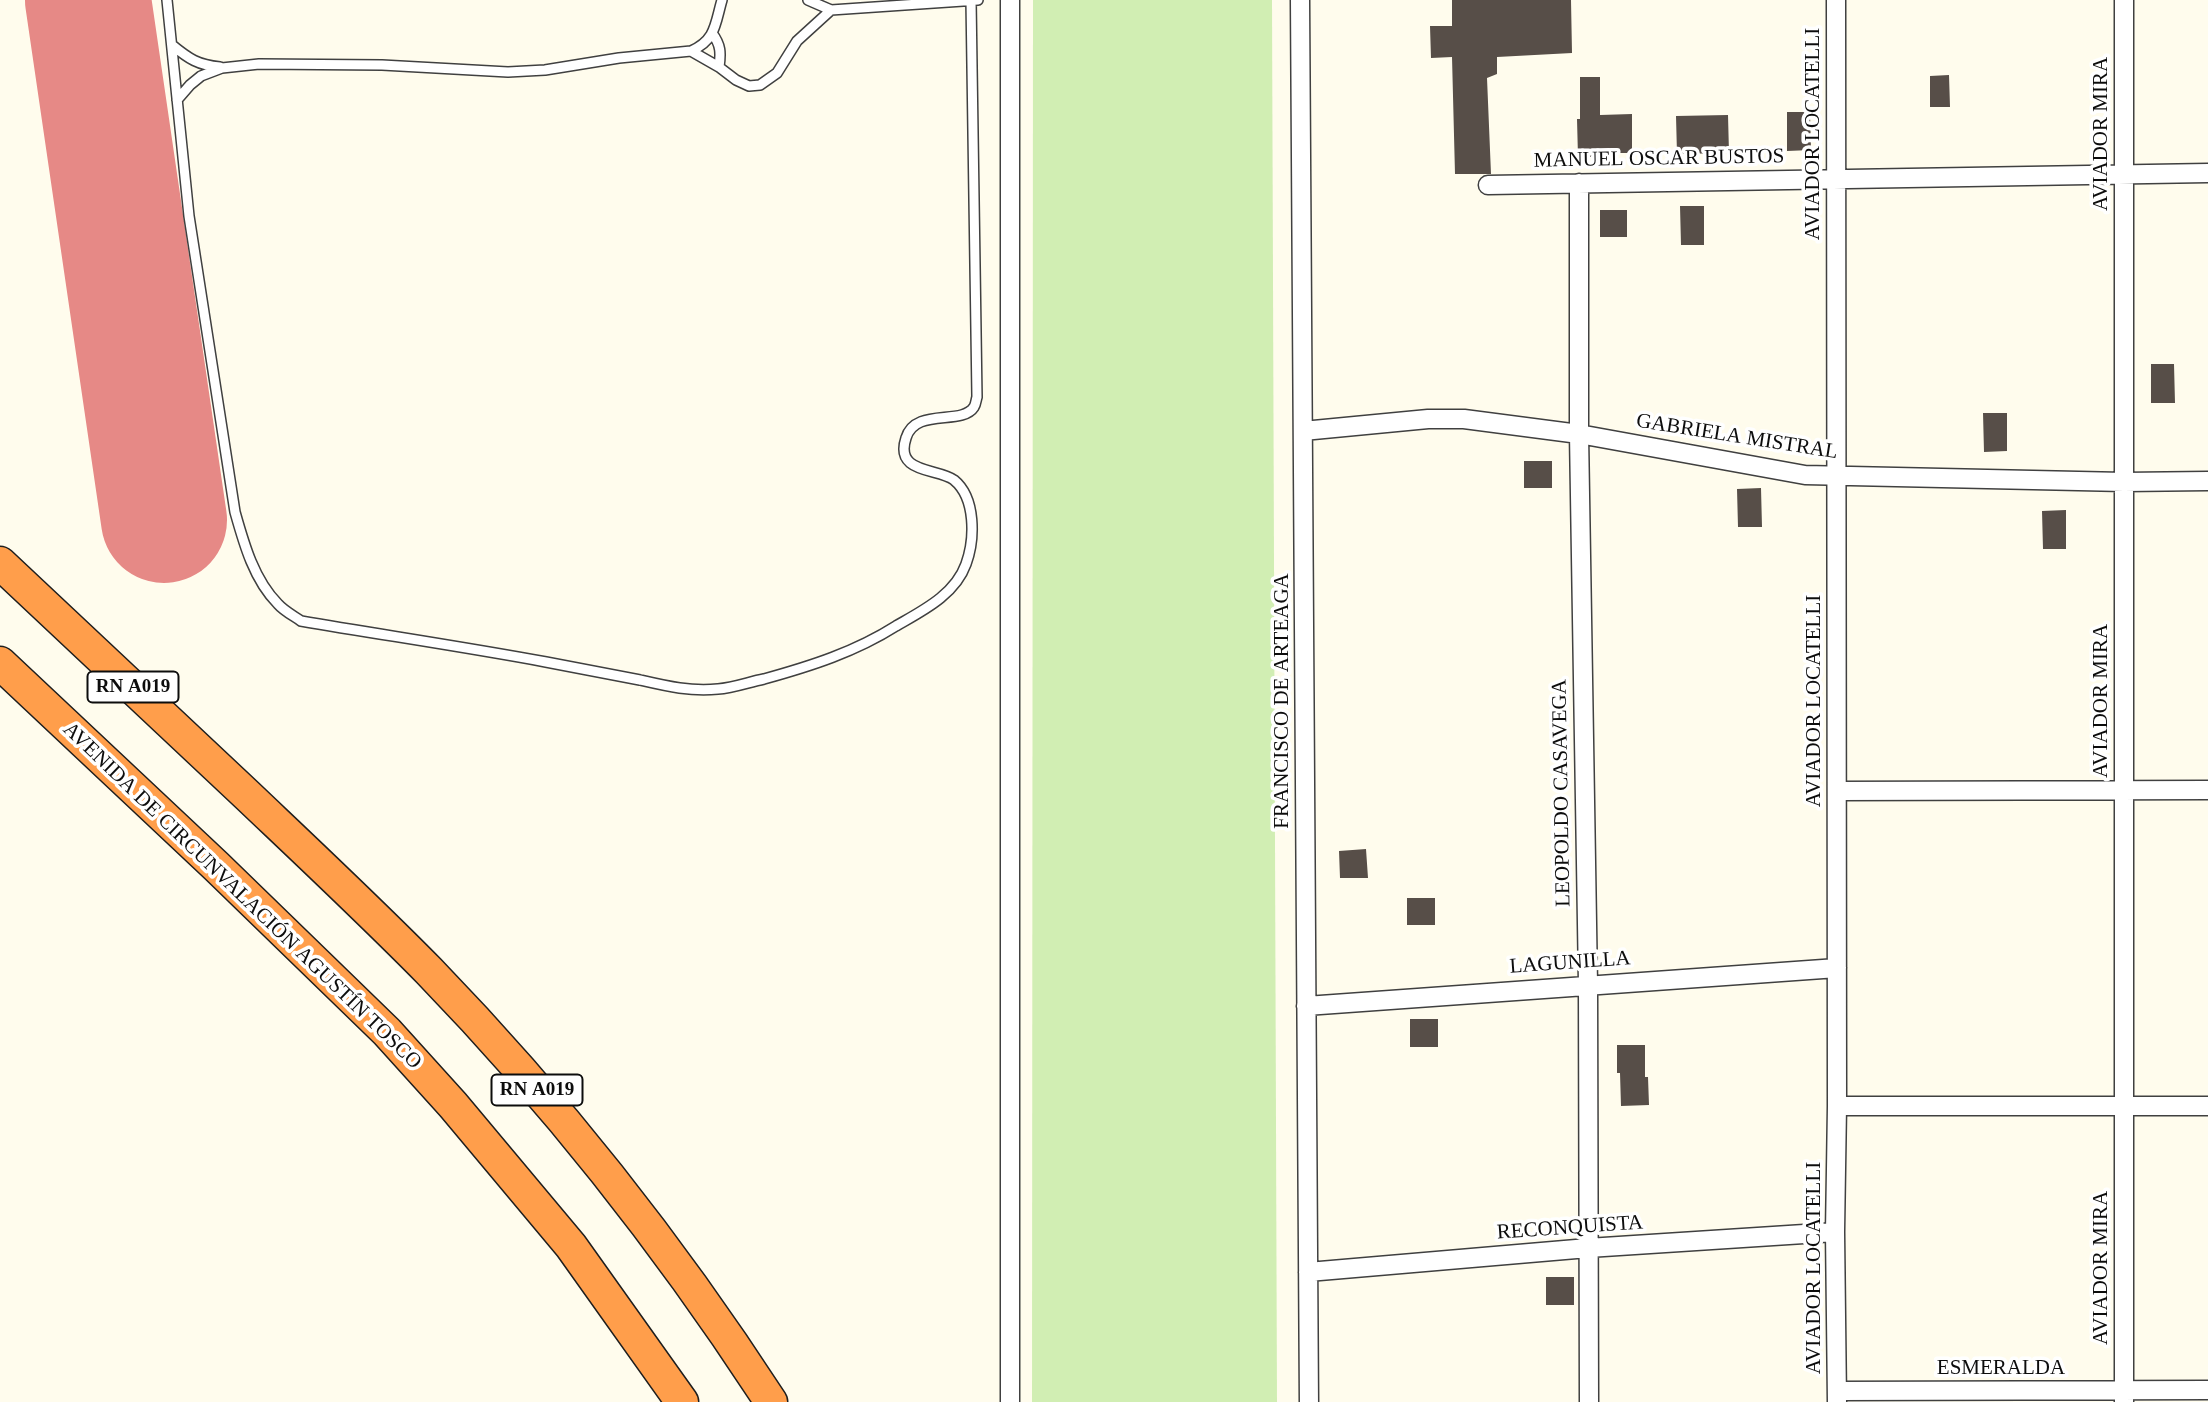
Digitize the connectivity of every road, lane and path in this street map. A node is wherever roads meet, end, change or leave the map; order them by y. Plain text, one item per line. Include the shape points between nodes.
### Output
1 (167, 0) edge
2 (722, 0) edge
3 (808, 0) edge
4 (971, 0) edge
5 (978, 0) edge
6 (1010, 0) edge
7 (1300, 0) edge
8 (1836, 0) edge
9 (2124, 0) edge
10 (831, 9) junction
11 (712, 33) junction
12 (172, 45) junction
13 (691, 51) junction
14 (719, 67) junction
15 (222, 68) junction
16 (177, 100) junction
17 (2208, 173) edge
18 (2124, 174) junction
19 (1836, 179) junction
20 (1579, 183) junction
21 (1488, 185) dead end
22 (1303, 431) junction
23 (1579, 434) junction
24 (1836, 477) junction
25 (2208, 481) edge
26 (2124, 482) junction
27 (0, 564) edge
28 (0, 663) edge
29 (2124, 789) junction
30 (1836, 790) junction
31 (2208, 790) edge
32 (1837, 968) junction
33 (1588, 984) junction
34 (1306, 1006) junction
35 (1837, 1105) junction
36 (2124, 1106) junction
37 (2208, 1106) edge
38 (1835, 1232) junction
39 (1588, 1248) junction
40 (1308, 1272) junction
41 (2208, 1390) edge
42 (1837, 1396) edge
43 (2124, 1396) edge
44 (682, 1402) edge
45 (771, 1402) edge
46 (1010, 1402) edge
47 (1309, 1402) edge
48 (1589, 1402) edge

1 - 12 lane
2 - 11 lane
3 - 10 lane
4 - 5 lane
4 - 10 lane
4 - 16 lane via 977,397 966,414 921,421 905,439 904,447 911,463 952,479 965,493 971,507 966,564 945,594 876,639 804,668 720,690 686,690 301,621 278,605 247,555 235,512 189,216
6 - 46 street
7 - 22 street, FRANCISCO DE ARTEAGA
8 - 19 street, AVIADOR LOCATELLI
9 - 18 street, AVIADOR MIRA
10 - 14 lane via 797,41 777,73 760,85 749,86
11 - 13 lane via 705,45
11 - 14 lane via 719,42
12 - 15 lane via 190,60
12 - 16 lane
13 - 14 lane
13 - 15 lane via 508,72 382,65
15 - 16 lane via 201,76
17 - 18 street, MANUEL OSCAR BUSTOS
18 - 19 street, MANUEL OSCAR BUSTOS
18 - 26 street, AVIADOR MIRA
19 - 20 street, MANUEL OSCAR BUSTOS
19 - 24 street, AVIADOR LOCATELLI
20 - 21 street, MANUEL OSCAR BUSTOS
20 - 23 street, LEOPOLDO CASAVEGA
22 - 23 street, GABRIELA MISTRAL via 1452,419
22 - 34 street, FRANCISCO DE ARTEAGA
23 - 24 street, GABRIELA MISTRAL
23 - 33 street, LEOPOLDO CASAVEGA
24 - 26 street, GABRIELA MISTRAL
24 - 30 street, AVIADOR LOCATELLI
25 - 26 street, GABRIELA MISTRAL
26 - 29 street, AVIADOR MIRA
27 - 45 highway, RN A019 via 429,971 584,1144 640,1214
28 - 44 highway, AVENIDA DE CIRCUNVALACIÓN AGUSTÍN TOSCO / RN A019 via 387,1032 570,1246
29 - 30 street
29 - 31 street
29 - 36 street, AVIADOR MIRA
30 - 32 street, AVIADOR LOCATELLI
32 - 33 street, LAGUNILLA
32 - 35 street, AVIADOR LOCATELLI
33 - 34 street, LAGUNILLA
33 - 39 street, LEOPOLDO CASAVEGA
34 - 40 street, FRANCISCO DE ARTEAGA
35 - 36 street
35 - 38 street, AVIADOR LOCATELLI
36 - 37 street
36 - 43 street, AVIADOR MIRA
38 - 39 street, RECONQUISTA
38 - 42 street, AVIADOR LOCATELLI
39 - 40 street, RECONQUISTA
39 - 48 street, LEOPOLDO CASAVEGA
40 - 47 street, FRANCISCO DE ARTEAGA
41 - 43 street, ESMERALDA
42 - 43 street, ESMERALDA

